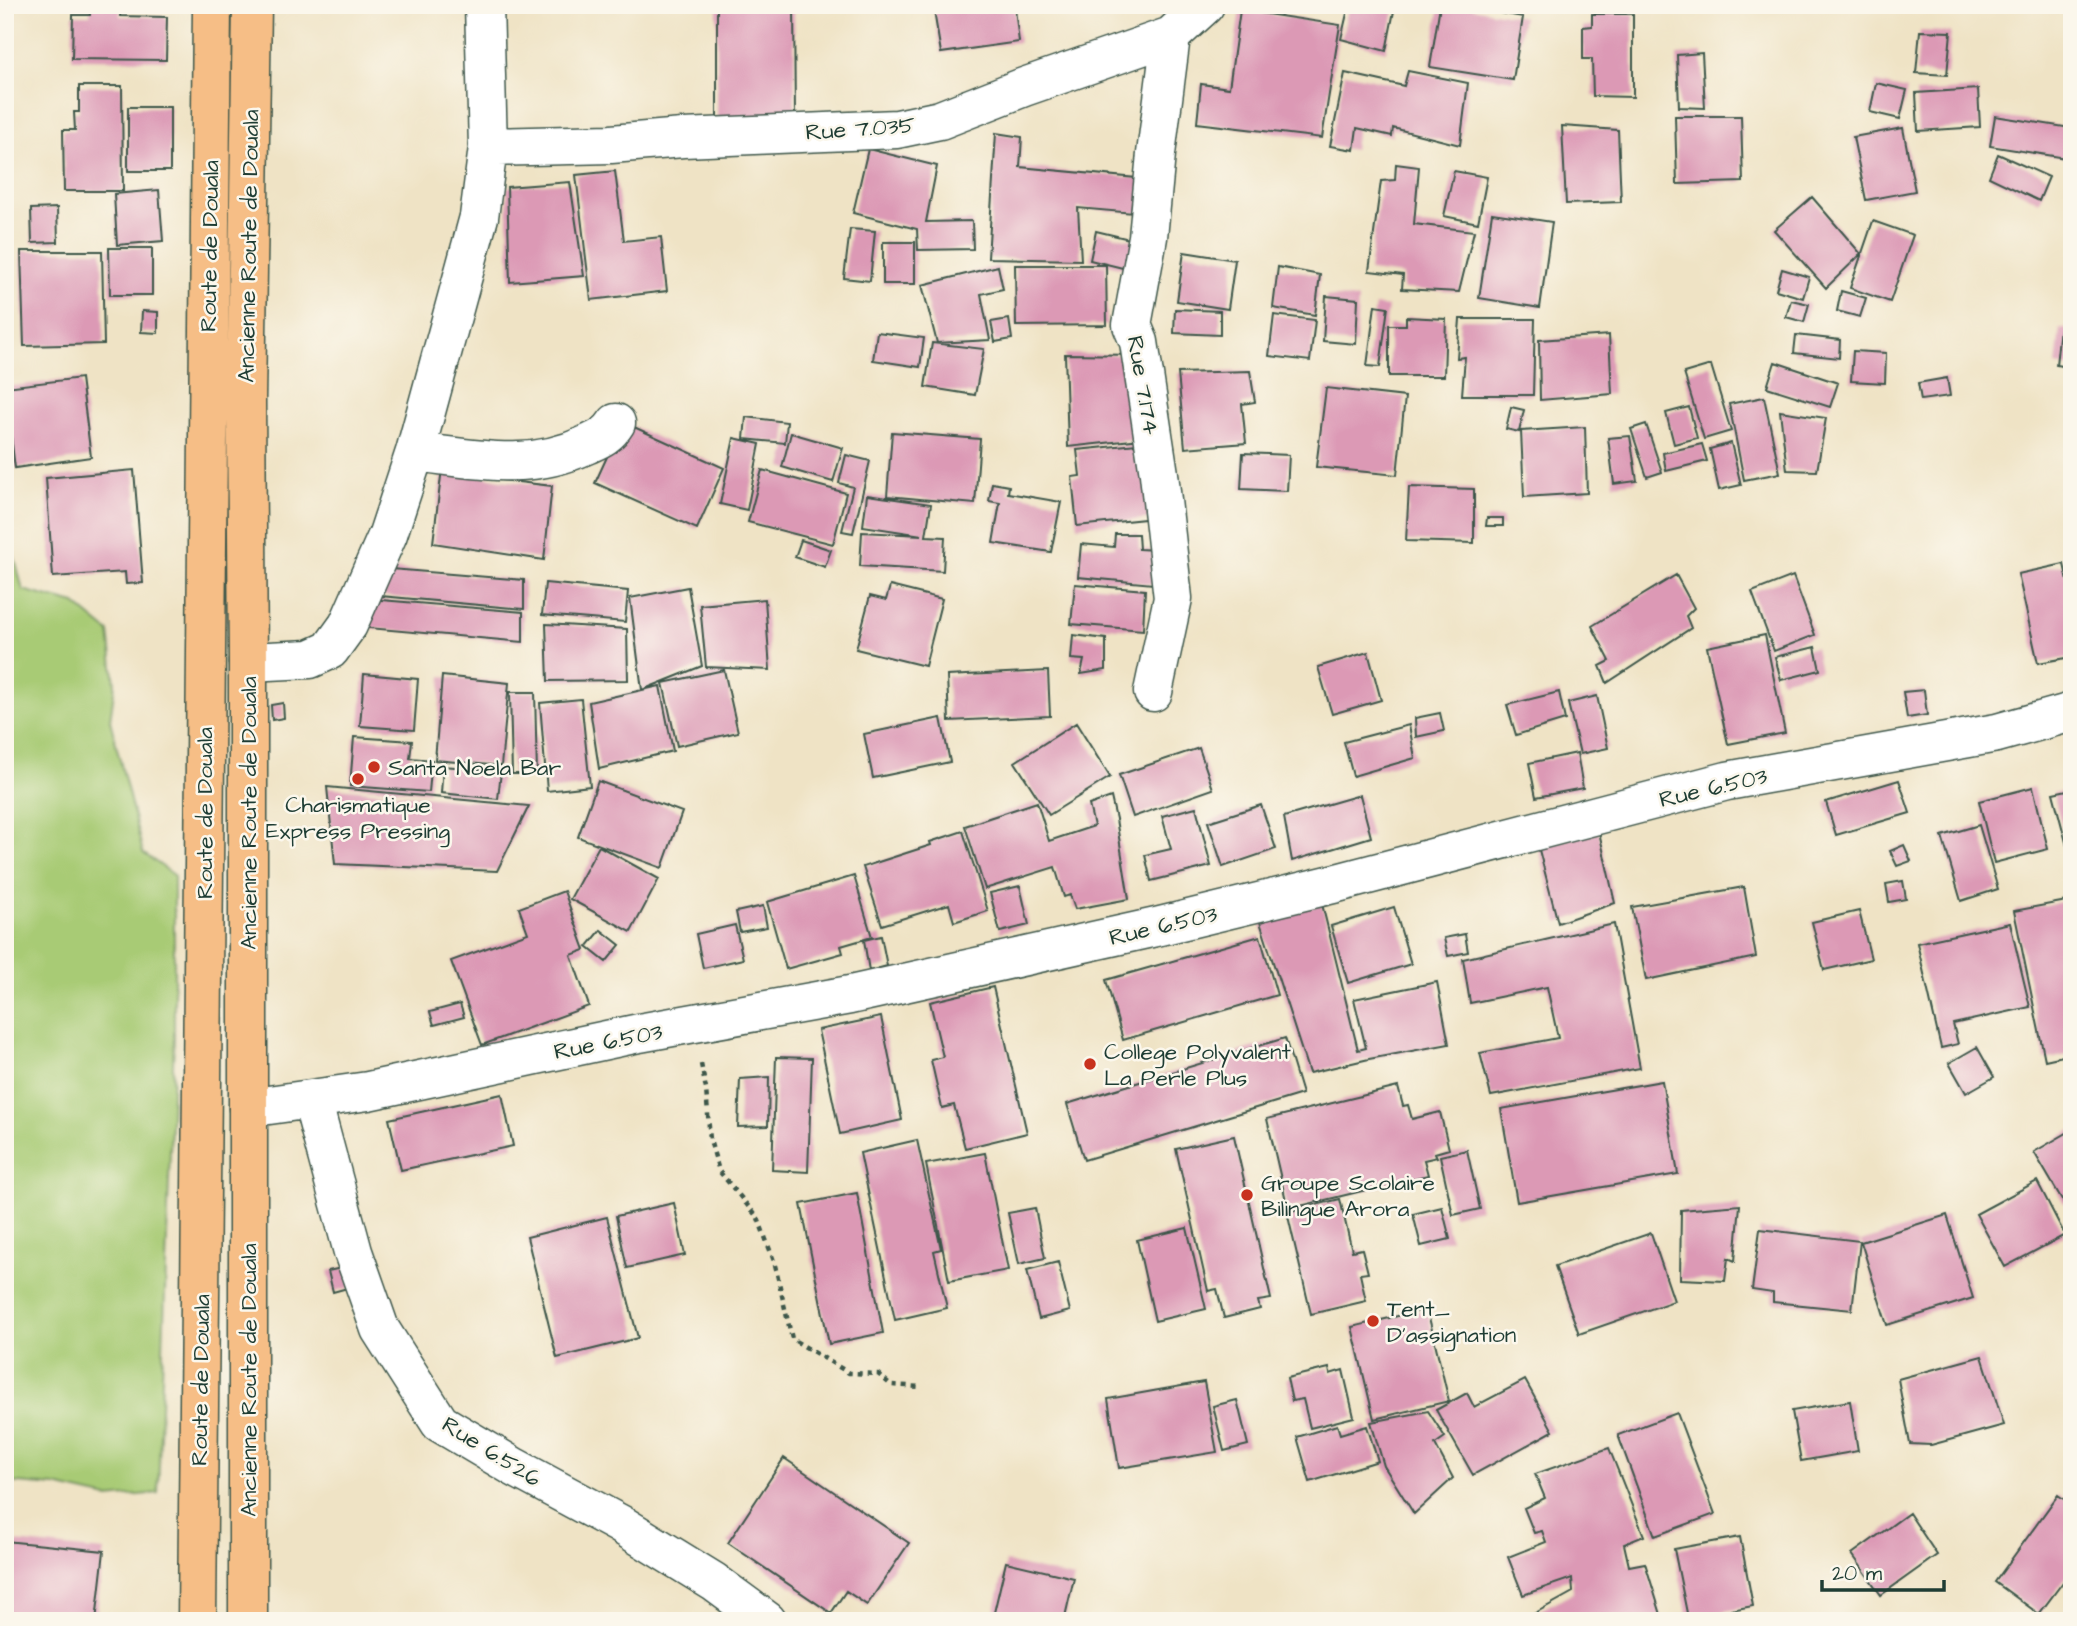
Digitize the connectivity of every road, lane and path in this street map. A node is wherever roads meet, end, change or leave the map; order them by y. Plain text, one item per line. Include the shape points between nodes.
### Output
1 (212, 5) edge
2 (252, 5) edge
3 (484, 5) edge
4 (1205, 5) edge
5 (1171, 36) junction
6 (488, 148) junction
7 (616, 423) dead end
8 (415, 452) junction
9 (248, 662) junction
10 (1153, 692) dead end
11 (2072, 712) edge
12 (692, 1025) junction
13 (312, 1100) junction
14 (248, 1108) junction
15 (921, 1387) dead end
16 (197, 1621) edge
17 (248, 1621) edge
18 (767, 1621) edge

1 - 16 main road, Route de Douala
2 - 9 main road, Ancienne Route de Douala via 246,401
3 - 6 street
4 - 5 street, Rue 7.035
5 - 6 street, Rue 7.035 via 940,120 897,129
5 - 10 street, Rue 7.174 via 1148,237 1132,325 1139,342 1159,474 1173,598
6 - 8 street via 479,217
7 - 8 street via 609,434 556,457 511,463
8 - 9 street via 388,534 348,625 330,650 310,659
9 - 14 main road, Ancienne Route de Douala
11 - 12 street, Rue 6.503 via 1997,733 1727,781 1169,924
12 - 13 street, Rue 6.503
12 - 15 path via 719,1171 758,1218 793,1339 849,1373 877,1374 891,1385
13 - 14 street, Rue 6.503
13 - 18 street, Rue 6.526 via 353,1252 380,1329 440,1423 620,1524
14 - 17 main road, Ancienne Route de Douala

